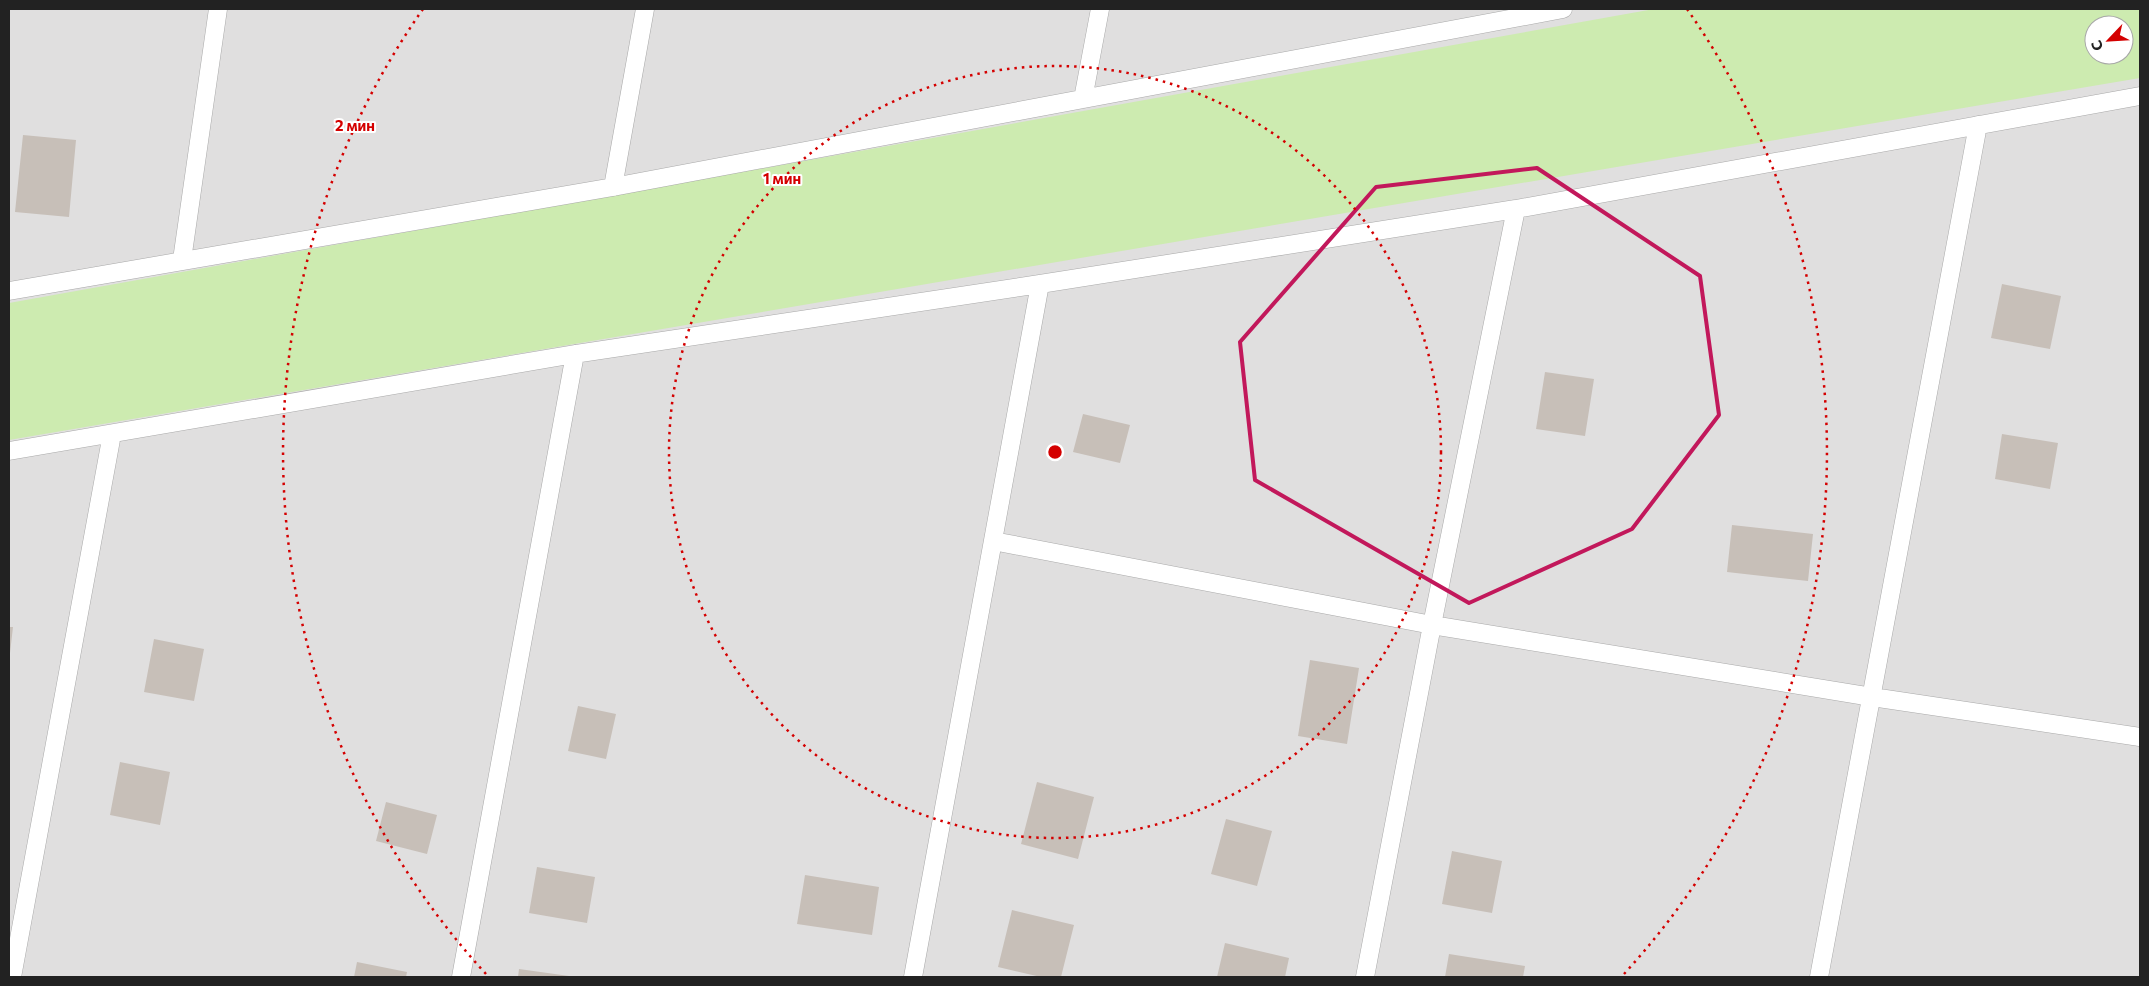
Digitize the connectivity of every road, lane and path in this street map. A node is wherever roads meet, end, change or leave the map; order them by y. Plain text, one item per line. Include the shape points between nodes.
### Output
1 (218, 9) edge
2 (645, 9) edge
3 (1100, 9) edge
4 (1552, 10) edge
5 (2140, 96) edge
6 (1083, 99) junction
7 (1978, 125) junction
8 (613, 188) junction
9 (1516, 209) junction
10 (182, 260) junction
11 (1040, 284) junction
12 (9, 291) edge
13 (575, 354) junction
14 (112, 434) junction
15 (9, 452) edge
16 (993, 541) junction
17 (1432, 625) junction
18 (1872, 697) junction
19 (2140, 737) edge
20 (12, 977) edge
21 (461, 977) edge
22 (912, 977) edge
23 (1365, 977) edge
24 (1819, 977) edge

1 - 10 lane
2 - 8 lane
3 - 6 lane
4 - 6 lane
5 - 7 lane
6 - 8 lane
7 - 9 lane
7 - 18 lane
8 - 10 lane
9 - 11 lane
9 - 17 lane
10 - 12 lane
11 - 13 lane
11 - 16 lane
13 - 14 lane
13 - 21 lane
14 - 15 lane
14 - 20 lane
16 - 17 lane
16 - 22 lane
17 - 18 lane
17 - 23 lane
18 - 19 lane
18 - 24 lane

